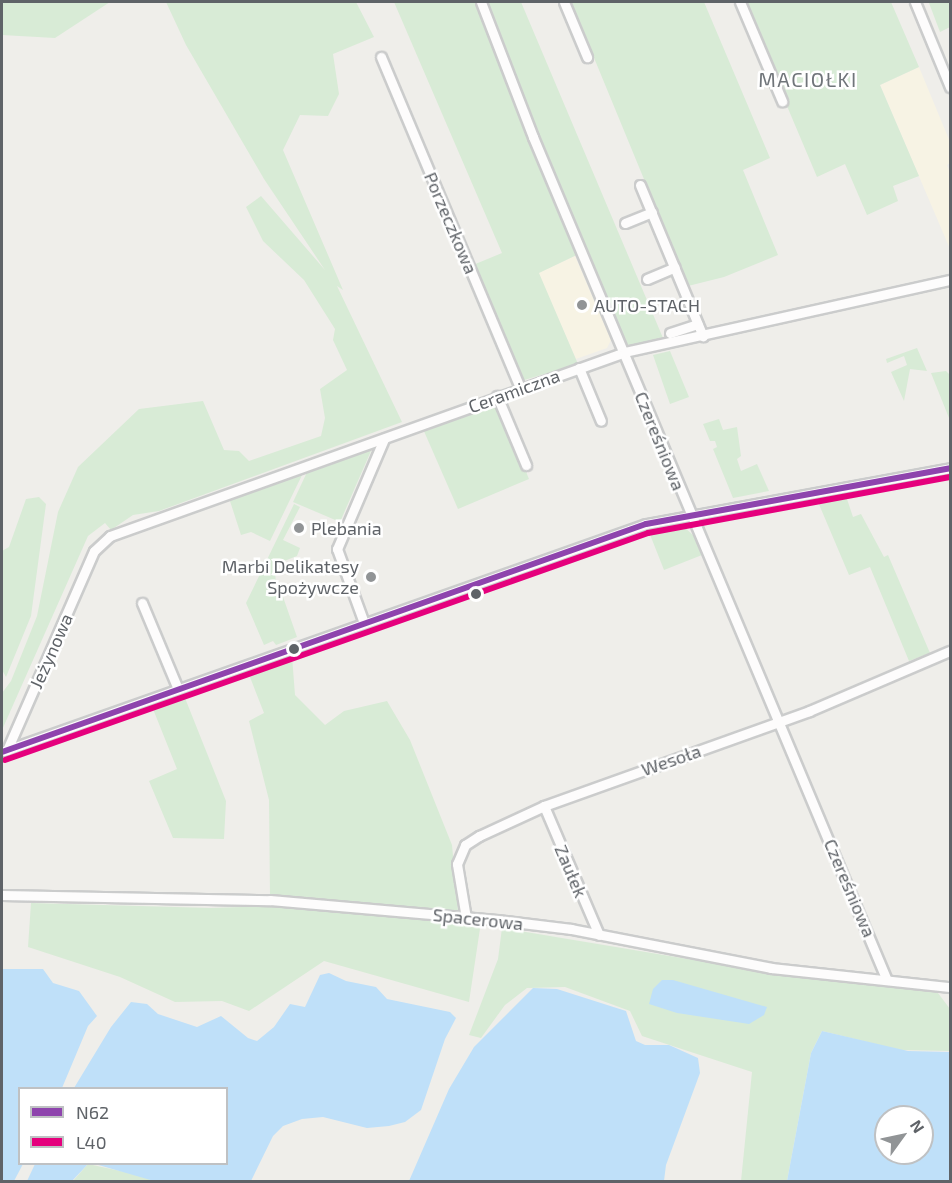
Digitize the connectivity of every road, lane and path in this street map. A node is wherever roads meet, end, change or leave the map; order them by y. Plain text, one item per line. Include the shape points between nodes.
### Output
1 (481, 2) edge
2 (564, 2) edge
3 (740, 2) edge
4 (915, 2) edge
5 (921, 2) edge
6 (381, 57) dead end
7 (587, 57) dead end
8 (951, 73) edge
9 (951, 87) edge
10 (782, 101) dead end
11 (640, 185) dead end
12 (652, 212) junction
13 (624, 223) dead end
14 (675, 267) junction
15 (647, 279) dead end
16 (951, 280) edge
17 (698, 324) junction
18 (670, 333) dead end
19 (703, 336) junction
20 (624, 352) junction
21 (579, 368) junction
22 (520, 388) junction
23 (497, 396) junction
24 (601, 421) dead end
25 (384, 439) junction
26 (526, 465) dead end
27 (951, 468) edge
28 (690, 515) junction
29 (94, 551) joint
30 (142, 603) dead end
31 (364, 623) junction
32 (951, 651) edge
33 (178, 689) junction
34 (779, 722) junction
35 (4, 751) edge
36 (544, 806) junction
37 (2, 895) edge
38 (466, 918) junction
39 (599, 935) junction
40 (886, 978) junction
41 (951, 987) edge

1 - 20 street, Czereśniowa
2 - 7 street
3 - 10 street
4 - 9 street
5 - 8 street
6 - 22 street, Porzeczkowa
11 - 12 street
12 - 13 street
12 - 14 street
14 - 15 street
14 - 17 street
16 - 19 street, Ceramiczna
17 - 18 street
17 - 19 street
19 - 20 street, Ceramiczna
20 - 21 street, Ceramiczna
20 - 28 street, Czereśniowa
21 - 22 street, Ceramiczna
21 - 24 street
22 - 23 street, Ceramiczna
23 - 25 street, Ceramiczna
23 - 26 street
25 - 29 street, Ceramiczna via 110,536
25 - 31 street via 338,549
27 - 28 street
28 - 31 street via 625,531
28 - 34 street, Czereśniowa
29 - 35 street, Jeżynowa
30 - 33 street
31 - 33 street
32 - 34 street, Wesoła
33 - 35 street
34 - 36 street, Wesoła
34 - 40 street, Czereśniowa
36 - 38 street, Wesoła via 465,845 457,864
36 - 39 street, Zaułek
37 - 38 street, Spacerowa via 270,900
38 - 39 street, Spacerowa
39 - 40 street, Spacerowa via 771,968
40 - 41 street, Spacerowa

